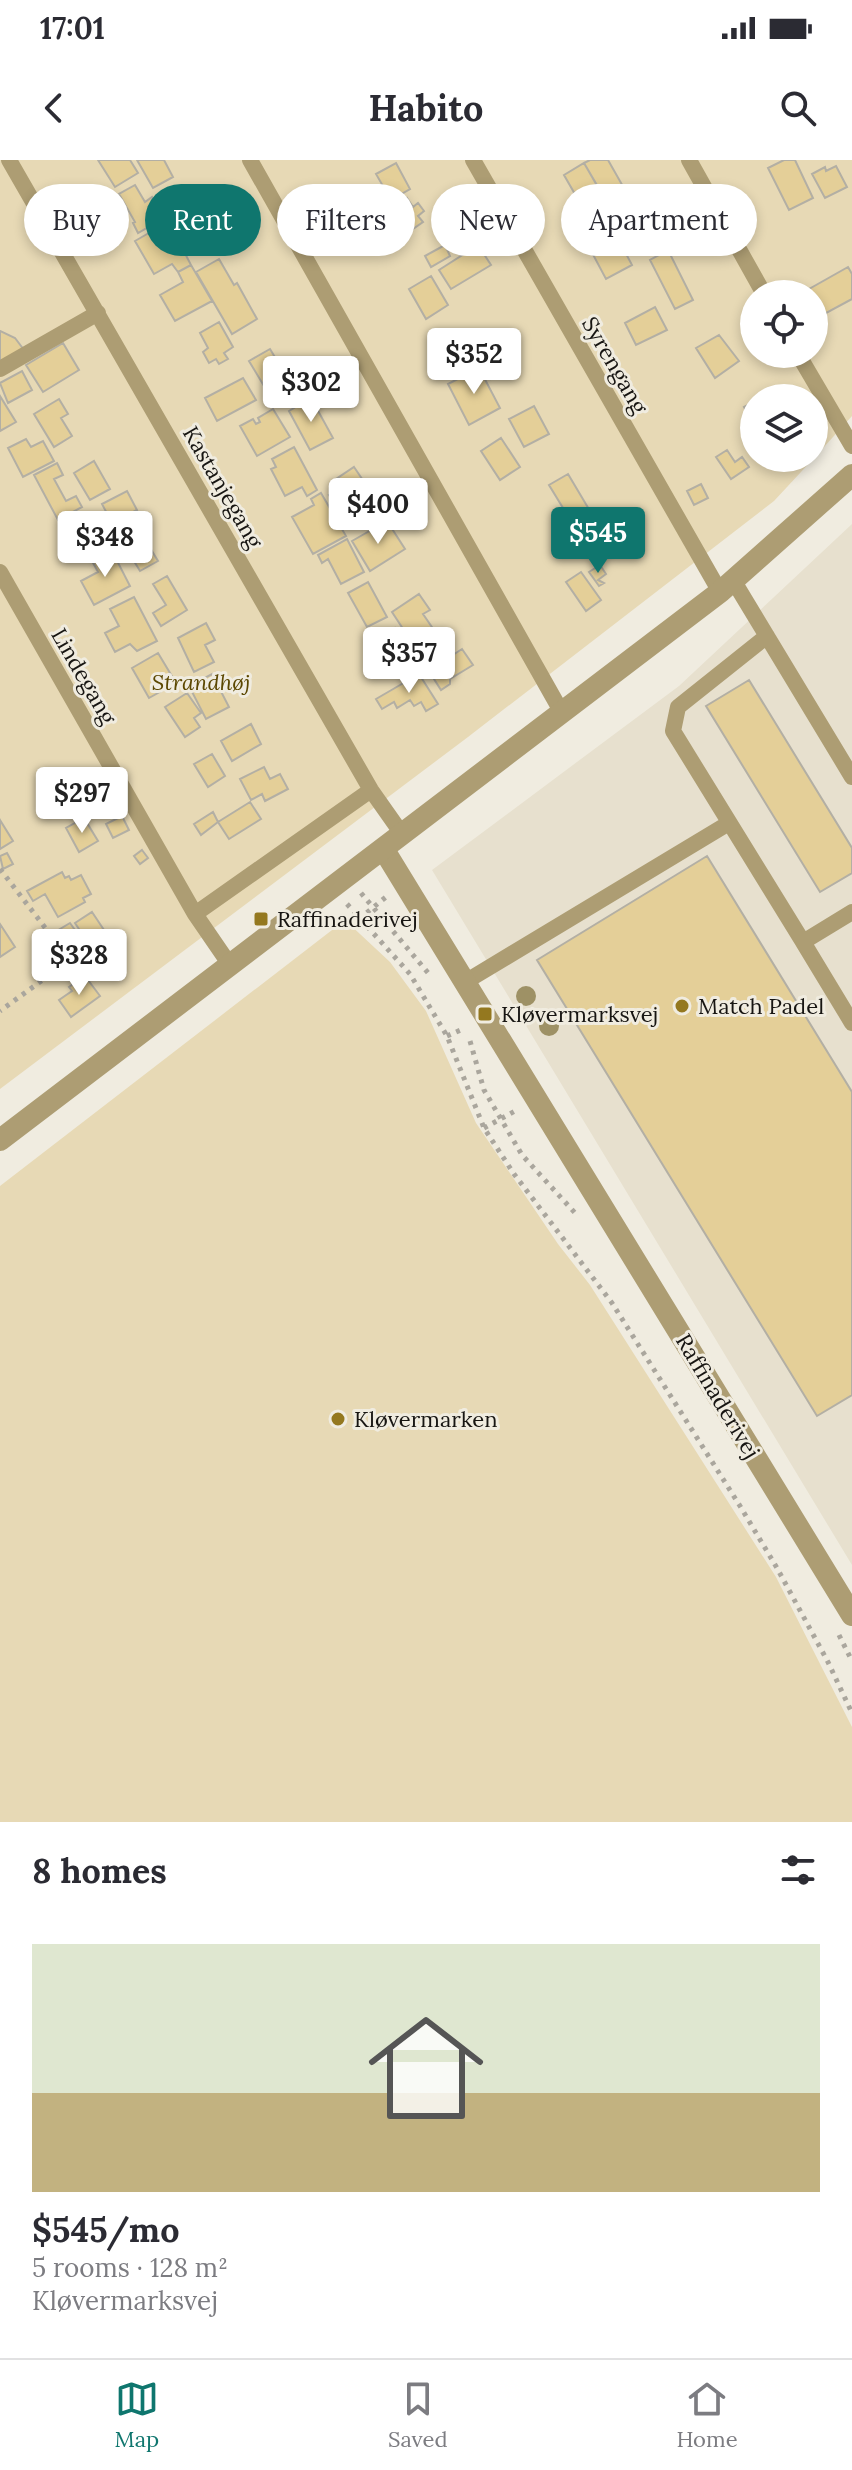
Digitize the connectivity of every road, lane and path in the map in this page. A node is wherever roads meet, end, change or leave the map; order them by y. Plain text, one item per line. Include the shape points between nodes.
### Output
1 (9, 160) edge
2 (250, 160) edge
3 (473, 160) edge
4 (689, 160) edge
5 (756, 280) edge
6 (98, 313) junction
7 (806, 368) edge
8 (0, 369) edge
9 (852, 446) edge
10 (852, 475) edge
11 (0, 572) edge
12 (727, 586) junction
13 (767, 636) junction
14 (561, 711) junction
15 (852, 777) edge
16 (371, 790) junction
17 (729, 823) junction
18 (402, 834) junction
19 (384, 850) junction
20 (0, 869) edge
21 (333, 888) junction
22 (852, 912) edge
23 (195, 914) junction
24 (803, 942) junction
25 (230, 965) junction
26 (465, 982) junction
27 (0, 1011) edge
28 (852, 1023) edge
29 (463, 1029) dead end
30 (447, 1036) junction
31 (501, 1119) dead end
32 (484, 1128) junction
33 (0, 1140) edge
34 (852, 1615) edge
35 (852, 1713) edge

1 - 6 lane, Kastanjegang
2 - 14 lane
3 - 12 lane, Syrengang
4 - 5 lane
6 - 8 lane
6 - 16 lane, Kastanjegang
7 - 9 lane
10 - 12 street
11 - 23 lane, Lindegang
12 - 13 lane, Syrengang
12 - 14 street
13 - 15 lane, Syrengang
13 - 17 lane via 678,707 673,731
14 - 18 street
16 - 18 lane, Kastanjegang
16 - 23 lane
17 - 24 lane
17 - 26 lane
18 - 19 street
19 - 21 street
19 - 26 street, Raffinaderivej
20 - 27 path via 70,960
21 - 25 street
21 - 30 path via 410,974
22 - 24 lane
23 - 25 lane, Lindegang
24 - 28 lane
25 - 33 street
26 - 34 street, Raffinaderivej
29 - 30 path
30 - 32 path
31 - 32 path
32 - 35 path via 612,1303 740,1506

